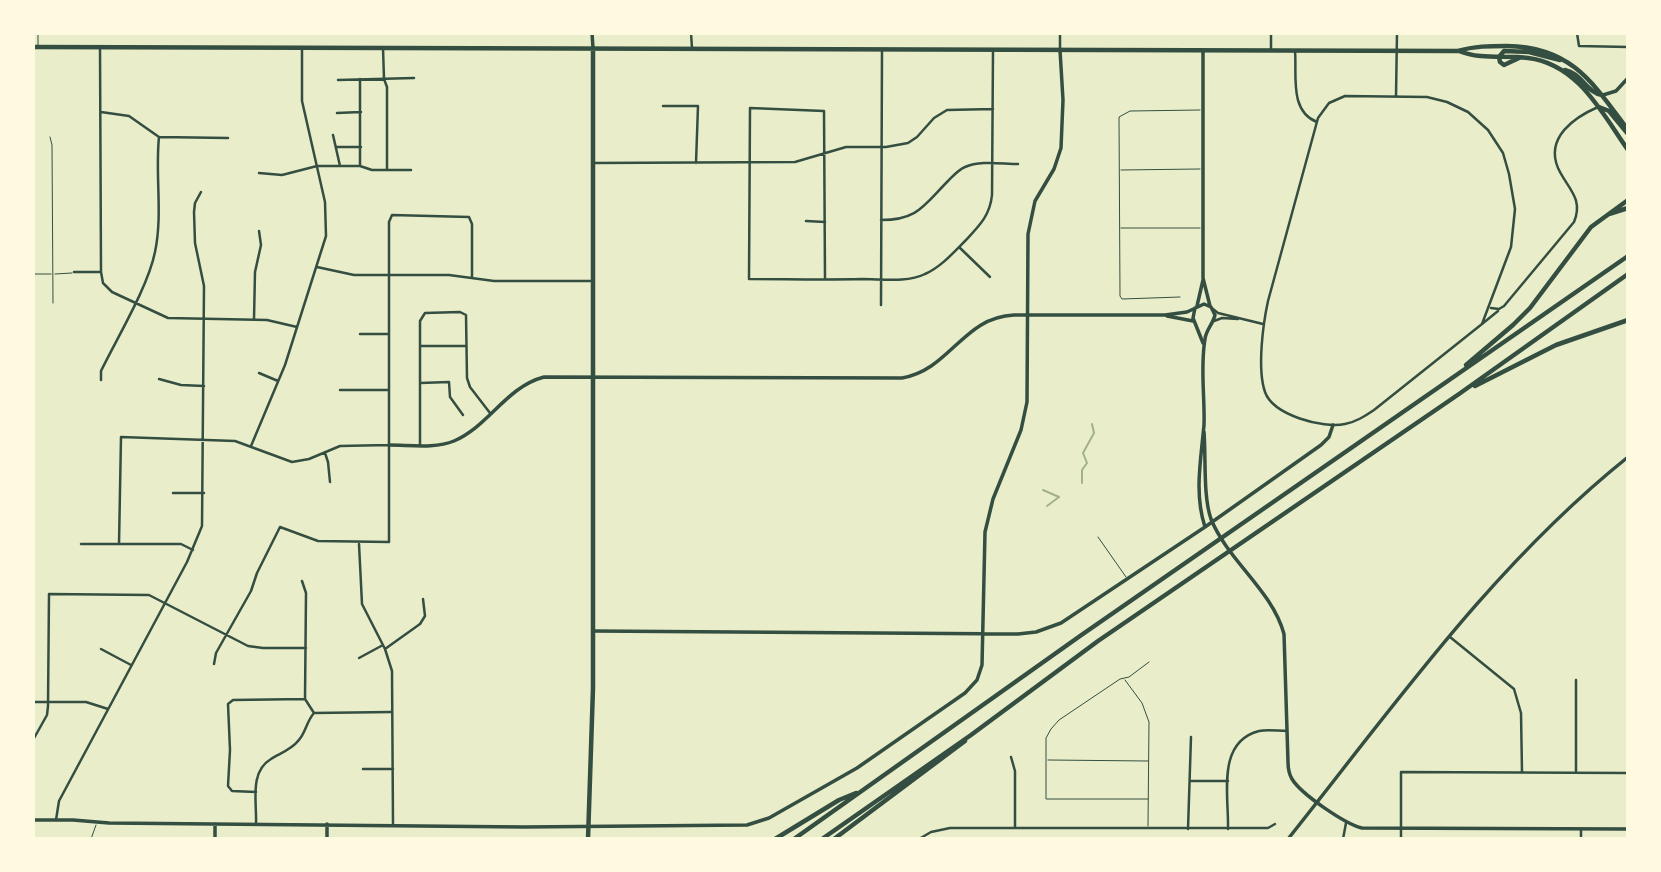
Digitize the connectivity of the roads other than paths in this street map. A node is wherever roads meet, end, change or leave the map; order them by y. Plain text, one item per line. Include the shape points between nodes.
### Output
1 (38, 33) edge
2 (592, 33) edge
3 (691, 33) edge
4 (1060, 33) edge
5 (1271, 33) edge
6 (1397, 33) edge
7 (1577, 33) edge
8 (35, 47) edge
9 (100, 47) junction
10 (302, 47) junction
11 (1628, 47) edge
12 (383, 48) junction
13 (593, 48) junction
14 (692, 48) junction
15 (882, 49) junction
16 (993, 49) junction
17 (1060, 50) junction
18 (1203, 50) junction
19 (1271, 50) junction
20 (1295, 51) junction
21 (1397, 51) junction
22 (1458, 51) junction
23 (1499, 57) junction
24 (1568, 61) junction
25 (1560, 69) junction
26 (414, 78) dead end
27 (1628, 78) edge
28 (360, 79) junction
29 (384, 79) junction
30 (338, 80) dead end
31 (1603, 95) junction
32 (1396, 96) junction
33 (663, 106) dead end
34 (1598, 107) junction
35 (993, 109) junction
36 (1202, 110) junction
37 (101, 112) junction
38 (360, 112) junction
39 (337, 113) dead end
40 (1317, 122) junction
41 (1628, 132) edge
42 (333, 135) dead end
43 (50, 137) dead end
44 (159, 137) junction
45 (228, 138) dead end
46 (881, 146) junction
47 (336, 147) junction
48 (361, 147) junction
49 (1628, 150) edge
50 (826, 153) junction
51 (593, 163) junction
52 (696, 163) junction
53 (750, 163) junction
54 (993, 164) junction
55 (1018, 164) dead end
56 (317, 166) junction
57 (340, 166) junction
58 (360, 166) junction
59 (1203, 169) junction
60 (387, 170) junction
61 (411, 170) dead end
62 (1120, 170) junction
63 (259, 173) dead end
64 (201, 192) dead end
65 (1628, 200) edge
66 (1628, 208) edge
67 (1605, 215) junction
68 (881, 220) junction
69 (806, 221) dead end
70 (825, 222) junction
71 (1119, 228) junction
72 (1203, 228) junction
73 (259, 232) dead end
74 (960, 247) junction
75 (1628, 256) edge
76 (317, 267) junction
77 (74, 272) joint
78 (101, 272) junction
79 (33, 274) edge
80 (53, 274) junction
81 (1628, 274) edge
82 (389, 275) junction
83 (471, 277) junction
84 (990, 277) dead end
85 (1203, 278) junction
86 (825, 279) junction
87 (881, 279) junction
88 (594, 281) junction
89 (1180, 297) dead end
90 (53, 303) dead end
91 (134, 303) junction
92 (881, 305) dead end
93 (1196, 307) junction
94 (1490, 307) junction
95 (1212, 308) junction
96 (1500, 309) junction
97 (1028, 315) junction
98 (1165, 315) junction
99 (254, 319) junction
100 (1241, 319) junction
101 (204, 320) junction
102 (1628, 320) edge
103 (1195, 322) junction
104 (1212, 323) junction
105 (1263, 324) junction
106 (1482, 324) junction
107 (297, 327) junction
108 (360, 334) dead end
109 (388, 334) junction
110 (420, 346) junction
111 (466, 346) junction
112 (1203, 349) junction
113 (259, 373) dead end
114 (594, 377) junction
115 (159, 379) dead end
116 (101, 380) dead end
117 (278, 381) junction
118 (420, 383) junction
119 (1444, 383) junction
120 (204, 386) junction
121 (340, 390) dead end
122 (388, 390) junction
123 (1459, 394) junction
124 (490, 413) junction
125 (463, 415) dead end
126 (1332, 425) junction
127 (1204, 427) junction
128 (204, 441) junction
129 (388, 445) junction
130 (420, 445) junction
131 (251, 446) junction
132 (324, 453) junction
133 (1628, 457) edge
134 (330, 482) dead end
135 (173, 493) dead end
136 (204, 493) junction
137 (1205, 527) junction
138 (1098, 537) dead end
139 (359, 543) junction
140 (81, 544) dead end
141 (119, 544) junction
142 (193, 550) junction
143 (1127, 579) junction
144 (302, 581) dead end
145 (423, 599) dead end
146 (165, 601) junction
147 (593, 631) junction
148 (982, 634) junction
149 (226, 635) junction
150 (1450, 637) junction
151 (384, 647) junction
152 (101, 649) dead end
153 (306, 649) junction
154 (359, 658) dead end
155 (1149, 662) dead end
156 (214, 664) dead end
157 (131, 665) junction
158 (1124, 678) junction
159 (1576, 680) dead end
160 (305, 699) junction
161 (33, 702) edge
162 (48, 702) junction
163 (107, 709) junction
164 (393, 712) junction
165 (314, 713) junction
166 (1287, 731) junction
167 (971, 735) junction
168 (1191, 737) dead end
169 (33, 740) edge
170 (1011, 757) dead end
171 (1046, 760) junction
172 (1149, 761) junction
173 (363, 769) dead end
174 (393, 769) junction
175 (1521, 772) junction
176 (1628, 772) edge
177 (1576, 773) junction
178 (1190, 780) junction
179 (1228, 781) junction
180 (863, 790) junction
181 (256, 792) junction
182 (1148, 799) junction
183 (1318, 802) junction
184 (33, 820) edge
185 (56, 820) junction
186 (97, 823) junction
187 (1346, 823) junction
188 (215, 824) junction
189 (256, 824) junction
190 (327, 824) junction
191 (393, 824) junction
192 (1276, 824) dead end
193 (589, 826) junction
194 (1015, 828) junction
195 (1148, 828) junction
196 (1228, 828) junction
197 (1188, 829) junction
198 (1401, 829) junction
199 (1628, 829) edge
200 (1581, 830) junction
201 (91, 839) edge
202 (215, 839) edge
203 (327, 839) edge
204 (588, 839) edge
205 (775, 839) edge
206 (794, 839) edge
207 (822, 839) edge
208 (834, 839) edge
209 (919, 839) edge
210 (1289, 839) edge
211 (1343, 839) edge
212 (1401, 839) edge
213 (1581, 839) edge

1 - 8 lane
2 - 13 street
3 - 14 street
4 - 17 street
5 - 19 street
6 - 21 street
7 - 11 street via 1579,46
8 - 9 main road
9 - 10 main road
9 - 37 street
10 - 12 main road
10 - 56 street via 302,101
12 - 13 main road
12 - 29 street
13 - 14 main road
13 - 51 main road
14 - 15 main road
15 - 16 main road
15 - 46 street
16 - 17 main road
16 - 35 street
17 - 18 main road
17 - 97 street via 1062,148 1029,221
18 - 19 main road
18 - 36 street
19 - 20 main road
20 - 21 main road
20 - 40 street via 1298,104 1304,115
21 - 22 main road
21 - 32 street
22 - 23 main road
22 - 24 main road via 1526,47
23 - 24 main road via 1505,51 1524,51
23 - 25 main road via 1523,57
24 - 31 main road
25 - 31 main road via 1572,71 1595,94
25 - 34 main road via 1582,86
26 - 29 street
27 - 31 street via 1616,92
28 - 29 street
28 - 30 street
28 - 38 street
29 - 60 street
31 - 41 main road
32 - 40 street via 1340,97 1326,106
32 - 94 street via 1432,98 1463,108 1489,130 1503,153 1515,222
33 - 52 street via 698,106
34 - 41 main road via 1608,110
34 - 49 main road
34 - 96 street via 1567,124 1556,145 1557,166 1576,198 1574,222
35 - 46 street via 947,110 908,143
35 - 54 street
36 - 59 street
36 - 62 lane via 1121,114
37 - 44 street via 129,116
37 - 78 street
38 - 39 street
38 - 48 street
40 - 105 street
42 - 47 street
43 - 80 lane
44 - 45 street
44 - 91 street via 157,238
46 - 50 street
46 - 68 street
47 - 48 street
47 - 57 street
48 - 58 street
50 - 53 street via 796,163
50 - 53 street via 824,111 750,108
50 - 70 street
51 - 52 street
51 - 88 main road
52 - 53 street
53 - 86 street via 749,279
54 - 55 street
54 - 68 street via 966,166 917,212 907,218
54 - 74 street via 990,209
56 - 57 street
56 - 63 street via 282,175
56 - 76 street via 327,218
57 - 58 street
58 - 60 street
59 - 62 lane
59 - 72 street
60 - 61 street
62 - 71 lane
64 - 101 street via 194,212
65 - 67 main road
66 - 67 main road
67 - 119 main road via 1521,316
68 - 87 street
69 - 70 street
70 - 86 street
71 - 72 lane
71 - 89 lane via 1122,299
72 - 85 street
73 - 99 street
74 - 84 street
74 - 87 street via 923,276
75 - 119 main road
76 - 82 street via 345,274
76 - 107 street
77 - 78 street
77 - 80 lane
78 - 91 street via 107,288
79 - 80 lane
80 - 90 lane
81 - 123 main road
82 - 83 street
82 - 83 street via 392,215 469,217
82 - 109 street
83 - 88 street
85 - 93 street
85 - 95 street
86 - 87 street
87 - 92 street
88 - 114 main road
91 - 101 street via 169,318
91 - 116 street via 101,371
93 - 95 street via 1205,304
93 - 98 street
93 - 103 street
94 - 96 street
94 - 106 street
95 - 100 street
95 - 104 street
96 - 106 street
97 - 98 street
97 - 114 street via 985,321 934,365 907,377
97 - 148 street via 1024,414 985,532
98 - 103 street
99 - 101 street
99 - 107 street
100 - 104 street via 1222,318
100 - 105 street
101 - 120 street
102 - 123 main road via 1535,354
103 - 104 street via 1202,326
103 - 112 street
104 - 112 street
105 - 126 street via 1262,376 1268,398 1290,414
106 - 126 street via 1365,416
107 - 117 street
108 - 109 street
109 - 122 street
110 - 111 street
110 - 111 street via 420,321 430,312 464,313
110 - 118 street
111 - 124 street via 470,387
112 - 127 street
113 - 117 street
114 - 124 street via 538,379 520,387
114 - 147 main road
115 - 120 street
117 - 131 street
118 - 125 street via 449,382 450,397
118 - 130 street
119 - 180 main road
120 - 128 street
121 - 122 street
122 - 129 street
123 - 167 main road via 1098,641
124 - 130 street via 460,438
126 - 137 street via 1321,445
127 - 137 street via 1200,506
127 - 166 street via 1209,510 1285,636
128 - 131 street
128 - 136 street
128 - 141 street via 121,438
129 - 130 street
129 - 132 street via 349,444
129 - 139 street via 389,542
131 - 132 street via 292,462
132 - 134 street
133 - 150 street via 1534,542
135 - 136 street
136 - 142 street via 202,526
137 - 143 street
138 - 143 lane
139 - 149 street via 318,541 280,527
139 - 151 street via 362,604
140 - 141 street
141 - 142 street via 181,544
142 - 146 street
143 - 148 street via 1050,628
144 - 153 street
145 - 151 street via 425,616 420,624
146 - 149 street
146 - 157 street
146 - 162 street via 144,594 49,594
147 - 148 street
147 - 193 main road
148 - 193 street via 982,665 976,682 960,698 858,768 758,823
149 - 153 street via 254,648
149 - 156 street
150 - 175 street via 1514,689 1521,713
150 - 183 street
151 - 154 street
151 - 164 street via 392,670
152 - 157 street
153 - 160 street
155 - 158 lane
157 - 163 street
158 - 171 lane via 1059,720 1046,738
158 - 172 lane via 1146,711
159 - 177 street
160 - 165 street
160 - 181 street via 229,701 229,790
161 - 162 street
162 - 163 street via 94,703
162 - 169 street via 47,715
163 - 185 street via 59,801
164 - 165 street
164 - 174 street
165 - 181 street via 299,741 265,762 257,775
166 - 179 street via 1265,730 1243,739 1228,761
166 - 183 street via 1290,775
167 - 207 main road
167 - 208 main road
168 - 178 street
170 - 194 street
171 - 172 lane
171 - 182 lane via 1046,799
172 - 182 lane
173 - 174 street
174 - 191 street
175 - 177 street
175 - 198 street via 1401,772
176 - 177 street
178 - 179 street
178 - 197 street
179 - 196 street
180 - 205 main road
180 - 206 main road
181 - 189 street
182 - 195 lane
183 - 187 street
183 - 210 street
184 - 185 street
185 - 186 street
186 - 188 street
186 - 201 lane
187 - 198 street
187 - 211 street
188 - 189 street
188 - 202 street
189 - 190 street
190 - 191 street
190 - 203 street
191 - 193 street
192 - 196 street
193 - 204 main road
194 - 195 street
194 - 209 street via 940,830
195 - 197 street
196 - 197 street
198 - 200 street
198 - 212 street
199 - 200 street
200 - 213 street

